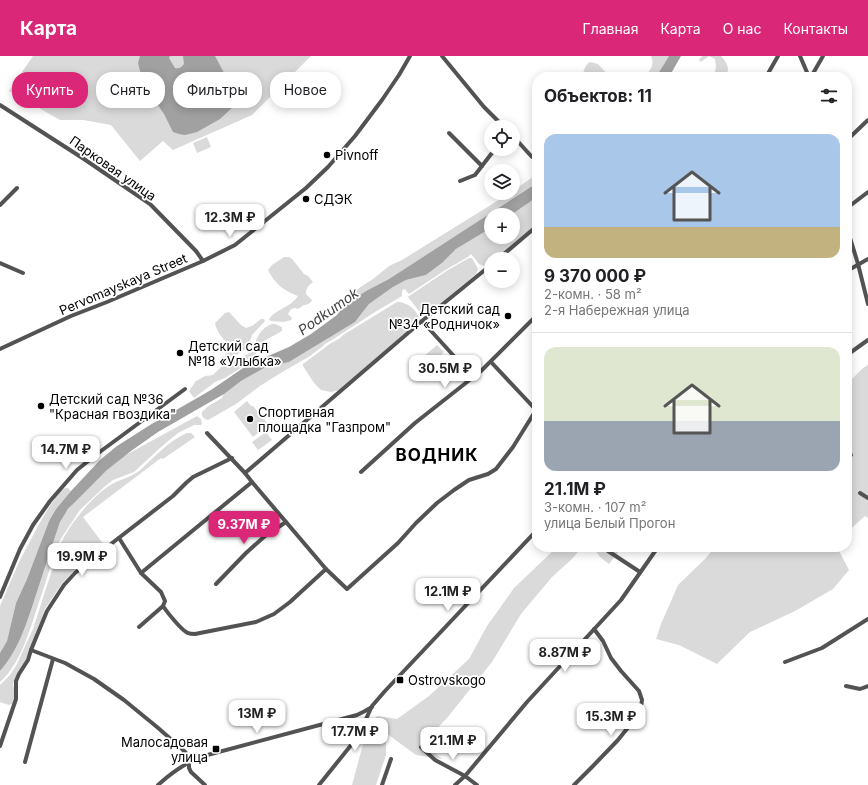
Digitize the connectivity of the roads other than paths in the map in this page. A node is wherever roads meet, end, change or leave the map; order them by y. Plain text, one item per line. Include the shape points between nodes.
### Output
1 (410, 56) edge
2 (442, 56) edge
3 (778, 56) edge
4 (800, 56) edge
5 (823, 56) edge
6 (769, 72) edge
7 (808, 72) edge
8 (813, 72) edge
9 (0, 106) edge
10 (497, 120) edge
11 (868, 120) edge
12 (449, 133) dead end
13 (852, 135) edge
14 (520, 144) edge
15 (490, 156) edge
16 (532, 157) dead end
17 (482, 166) junction
18 (460, 181) dead end
19 (17, 188) dead end
20 (868, 192) edge
21 (852, 204) edge
22 (0, 205) edge
23 (532, 230) edge
24 (852, 244) edge
25 (506, 252) edge
26 (868, 259) edge
27 (203, 262) junction
28 (858, 264) junction
29 (1, 265) edge
30 (852, 267) edge
31 (484, 271) edge
32 (23, 273) dead end
33 (868, 304) edge
34 (532, 320) edge
35 (422, 321) junction
36 (868, 340) edge
37 (0, 349) edge
38 (852, 351) edge
39 (491, 362) junction
40 (473, 377) junction
41 (184, 389) dead end
42 (532, 405) edge
43 (532, 418) edge
44 (207, 433) dead end
45 (232, 458) junction
46 (361, 472) dead end
47 (245, 473) junction
48 (252, 482) junction
49 (860, 493) dead end
50 (868, 498) edge
51 (286, 522) junction
52 (532, 535) edge
53 (119, 538) junction
54 (611, 552) edge
55 (654, 552) edge
56 (326, 569) junction
57 (640, 572) junction
58 (141, 573) junction
59 (216, 584) dead end
60 (0, 596) edge
61 (163, 606) junction
62 (868, 619) edge
63 (140, 627) dead end
64 (594, 629) junction
65 (31, 650) junction
66 (54, 659) junction
67 (785, 662) dead end
68 (846, 686) dead end
69 (868, 686) edge
70 (372, 706) junction
71 (0, 746) edge
72 (421, 747) dead end
73 (391, 759) dead end
74 (25, 762) dead end
75 (189, 762) junction
76 (465, 776) junction
77 (158, 785) edge
78 (205, 785) edge
79 (319, 785) edge
80 (382, 785) edge
81 (455, 785) edge
82 (476, 785) edge
83 (574, 785) edge

1 - 27 street, Pervomayskaya Street via 355,136 324,171 250,233
2 - 10 street
3 - 6 street
4 - 7 street
5 - 8 street
9 - 27 street, Парковая улица via 150,204 196,251
11 - 13 street
12 - 17 street
14 - 16 street
15 - 17 street
17 - 18 street via 475,174
19 - 22 street
20 - 21 street
23 - 25 street
24 - 28 street
26 - 28 street
27 - 37 street, Pervomayskaya Street via 71,316
28 - 30 street
28 - 33 street
29 - 32 street
31 - 35 street
34 - 39 street
35 - 40 street
35 - 47 street
36 - 38 street
39 - 40 street
39 - 42 street
40 - 46 street via 415,423
41 - 60 street via 77,470 33,525
43 - 56 street via 496,469 469,480 437,503 347,589
44 - 45 street
45 - 47 street
45 - 53 street via 193,477 174,496
47 - 48 street
48 - 51 street
48 - 58 street
49 - 50 street
51 - 56 street
51 - 59 street via 265,536
52 - 70 street
53 - 58 street
53 - 65 street via 64,585 47,611
54 - 57 street
55 - 57 street
56 - 61 street via 290,602 274,614 256,622 189,634
57 - 64 street via 621,600
58 - 61 street via 161,592 165,601
61 - 63 street
62 - 67 street via 822,648
64 - 76 street via 527,702
64 - 83 street via 611,658 639,691 642,700 638,716
65 - 66 street
65 - 71 street via 16,681 16,699
66 - 74 street
66 - 75 street via 94,679 124,700 181,748
68 - 69 street via 860,689
70 - 75 street via 357,715
70 - 79 street via 356,739
72 - 76 street via 435,760
73 - 80 street
75 - 77 street
75 - 78 street via 191,772
76 - 81 street
76 - 82 street

